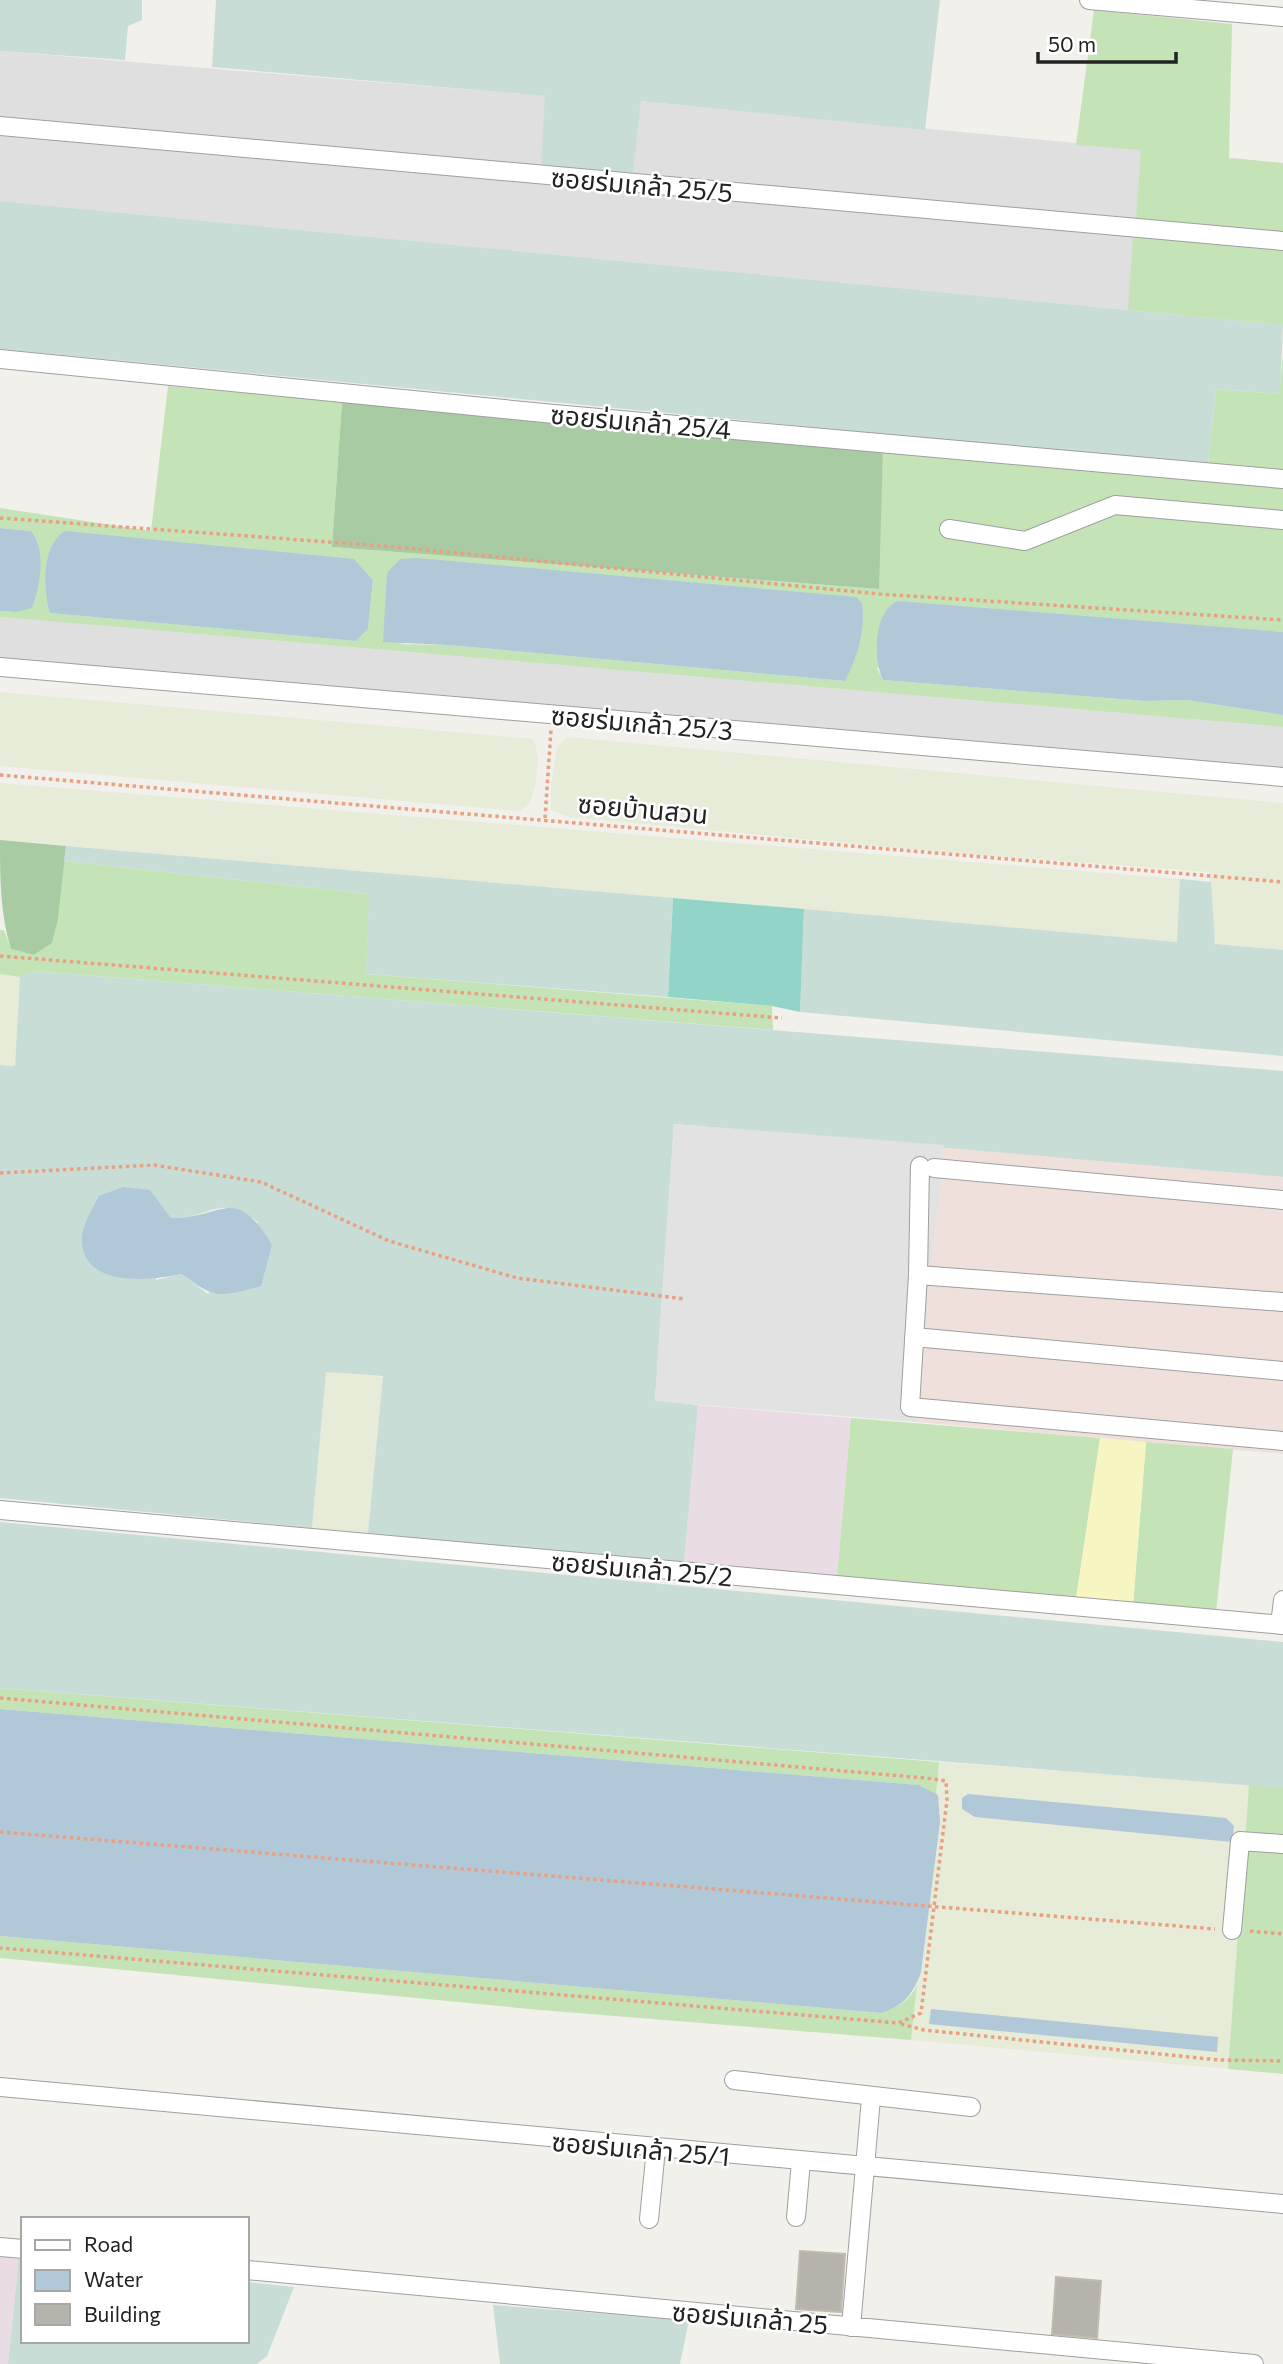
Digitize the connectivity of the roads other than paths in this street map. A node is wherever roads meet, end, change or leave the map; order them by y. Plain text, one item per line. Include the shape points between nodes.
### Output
1 (1089, 0) edge
2 (1283, 17) edge
3 (0, 126) edge
4 (1283, 241) edge
5 (0, 359) edge
6 (1283, 479) edge
7 (1283, 520) edge
8 (949, 529) dead end
9 (0, 667) edge
10 (1283, 777) edge
11 (1283, 1200) edge
12 (918, 1275) junction
13 (1283, 1302) edge
14 (914, 1337) junction
15 (1283, 1371) edge
16 (1283, 1441) edge
17 (0, 1510) edge
18 (1283, 1600) edge
19 (1282, 1625) edge
20 (1283, 1844) edge
21 (1233, 1930) road end
22 (734, 2080) dead end
23 (0, 2087) edge
24 (871, 2098) junction
25 (971, 2107) dead end
26 (656, 2149) junction
27 (801, 2162) junction
28 (866, 2166) junction
29 (1283, 2204) edge
30 (796, 2217) dead end
31 (649, 2219) dead end
32 (21, 2249) edge
33 (0, 2253) edge
34 (248, 2270) edge
35 (851, 2327) junction
36 (1228, 2363) edge
37 (1254, 2364) edge

1 - 2 street
3 - 4 street, ซอยร่มเกล้า 25/5
5 - 6 street, ซอยร่มเกล้า 25/4
7 - 8 street via 1115,505 1025,541
9 - 10 street, ซอยร่มเกล้า 25/3
11 - 12 street via 927,1167
12 - 13 street
12 - 14 street
14 - 15 street
14 - 16 street via 910,1407
17 - 19 street, ซอยร่มเกล้า 25/2
18 - 19 street
20 - 21 street via 1240,1841
22 - 24 street
23 - 26 street, ซอยร่มเกล้า 25/1
24 - 25 street
24 - 28 street
26 - 27 street, ซอยร่มเกล้า 25/1
26 - 31 street
27 - 28 street, ซอยร่มเกล้า 25/1
27 - 30 street
28 - 29 street, ซอยร่มเกล้า 25/1
28 - 35 street
32 - 33 street
34 - 35 street, ซอยร่มเกล้า 25
35 - 36 street, ซอยร่มเกล้า 25
36 - 37 street, ซอยร่มเกล้า 25

